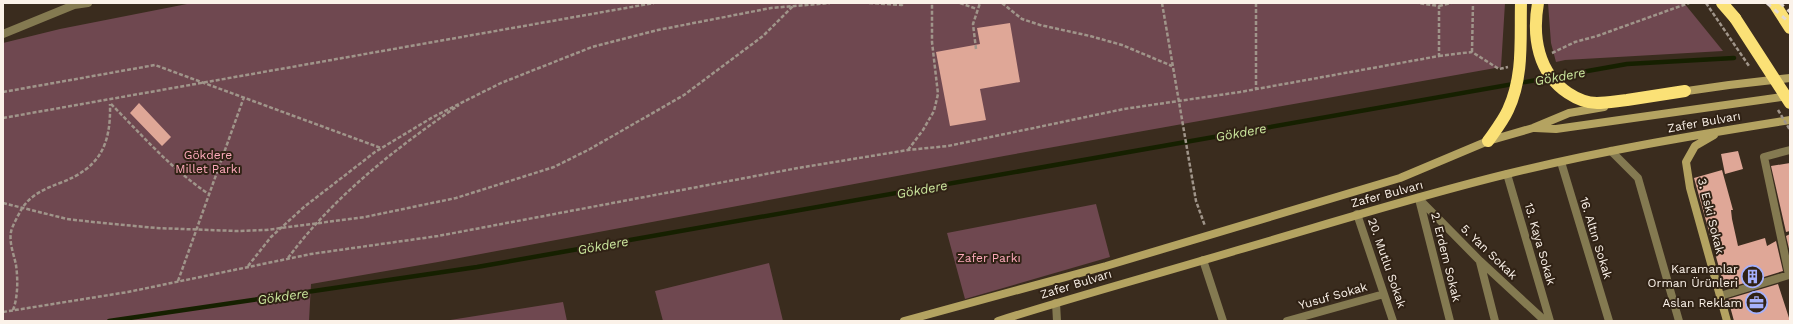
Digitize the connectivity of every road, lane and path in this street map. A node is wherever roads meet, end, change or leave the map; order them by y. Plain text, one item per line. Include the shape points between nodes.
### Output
1 (64, 3) edge
2 (88, 3) edge
3 (654, 3) edge
4 (830, 3) edge
5 (869, 3) edge
6 (903, 3) edge
7 (932, 3) edge
8 (960, 3) edge
9 (980, 3) edge
10 (1002, 3) edge
11 (1162, 3) edge
12 (1256, 3) edge
13 (1418, 3) edge
14 (1451, 3) edge
15 (1473, 3) edge
16 (1521, 3) edge
17 (1538, 3) edge
18 (1688, 3) edge
19 (1706, 3) edge
20 (1722, 3) edge
21 (1726, 3) edge
22 (1774, 3) edge
23 (74, 5) junction
24 (793, 6) junction
25 (1439, 6) junction
26 (977, 9) junction
27 (1735, 18) junction
28 (1790, 28) edge
29 (3, 34) edge
30 (976, 49) dead end
31 (1555, 51) dead end
32 (1472, 52) junction
33 (1439, 56) junction
34 (1520, 65) junction
35 (1172, 66) junction
36 (1750, 69) dead end
37 (1790, 78) edge
38 (202, 82) junction
39 (1256, 89) junction
40 (1685, 91) junction
41 (3, 92) edge
42 (1790, 95) edge
43 (244, 97) junction
44 (468, 99) junction
45 (1178, 100) junction
46 (1790, 103) edge
47 (1774, 104) dead end
48 (3, 118) edge
49 (1790, 120) edge
50 (1533, 128) junction
51 (1790, 130) edge
52 (1720, 131) junction
53 (1488, 141) junction
54 (382, 148) junction
55 (908, 150) junction
56 (1790, 150) edge
57 (1611, 151) junction
58 (1561, 162) junction
59 (1507, 174) junction
60 (209, 194) junction
61 (1418, 198) junction
62 (3, 203) edge
63 (23, 208) junction
64 (1357, 214) junction
65 (317, 223) junction
66 (280, 228) junction
67 (196, 230) junction
68 (1209, 235) junction
69 (288, 258) junction
70 (1203, 260) junction
71 (1480, 261) junction
72 (248, 267) junction
73 (1790, 275) edge
74 (178, 281) junction
75 (1384, 294) junction
76 (1720, 296) junction
77 (1056, 303) junction
78 (13, 310) junction
79 (3, 312) edge
80 (904, 321) edge
81 (998, 321) edge
82 (1057, 321) edge
83 (1223, 321) edge
84 (1287, 321) edge
85 (1393, 321) edge
86 (1450, 321) edge
87 (1495, 321) edge
88 (1545, 321) edge
89 (1550, 321) edge
90 (1609, 321) edge
91 (1679, 321) edge
92 (1727, 321) edge

1 - 23 street
2 - 23 street
3 - 38 path
4 - 24 path
5 - 6 path
7 - 55 path via 932,42 938,94 934,111
8 - 26 path
9 - 26 path
10 - 35 path via 1022,19 1115,43
11 - 35 path
12 - 39 path
13 - 25 path
14 - 25 path
15 - 32 path
16 - 34 highway
17 - 40 highway via 1536,14 1541,59 1556,84 1572,96 1589,102 1610,102
18 - 31 path
19 - 36 path, bridge
20 - 27 highway
21 - 27 highway
22 - 28 highway
23 - 29 street
24 - 44 path via 720,17 592,47
24 - 65 path via 764,36 684,95 554,167 456,198 365,217
25 - 33 path
26 - 30 path via 973,24
27 - 46 highway, bridge
32 - 33 path
32 - 34 path via 1499,69
33 - 39 path
34 - 53 highway via 1508,110
35 - 45 path
37 - 40 main road, Zafer Bulvarı
38 - 41 path via 155,65
38 - 43 path
38 - 48 path
39 - 45 path
40 - 50 main road, Zafer Bulvarı via 1569,113
42 - 50 main road, Zafer Bulvarı via 1556,129
43 - 54 path
43 - 60 path
44 - 54 path
44 - 65 path via 373,169
45 - 55 path via 948,146
45 - 68 path via 1196,201
47 - 51 path, bridge
49 - 52 main road, Zafer Bulvarı
50 - 53 main road, Zafer Bulvarı
52 - 57 main road, Zafer Bulvarı
52 - 76 main road, 3. Eski Sokak via 1695,146 1686,162 1690,188
53 - 68 main road, Zafer Bulvarı via 1400,178
54 - 66 path
55 - 69 path via 798,168 438,236
56 - 73 street via 1764,157
57 - 58 main road, Zafer Bulvarı
57 - 91 street via 1638,178
58 - 59 main road, Zafer Bulvarı
58 - 90 street, 16. Altın Sokak
59 - 61 main road, Zafer Bulvarı
59 - 89 street, 13. Kaya Sokak
60 - 63 path via 197,187 154,149 110,104 109,132 104,149 96,161 82,173 44,189 30,198
60 - 67 path
61 - 64 main road, Zafer Bulvarı
61 - 71 street, 5. Yan Sokak
61 - 86 street, 2. Erdem Sokak
62 - 63 path
63 - 67 path via 93,222
63 - 78 path via 11,232 17,288
64 - 70 main road, Zafer Bulvarı
64 - 75 street, 20. Mutlu Sokak
65 - 66 path
65 - 69 path
66 - 67 path
66 - 72 path
67 - 74 path
68 - 80 main road, Zafer Bulvarı
69 - 72 path
70 - 77 main road, Zafer Bulvarı
70 - 83 street
71 - 87 street
71 - 88 street, 5. Yan Sokak
72 - 74 path
73 - 76 street
74 - 78 path via 128,292
75 - 84 street, Yusuf Sokak
75 - 85 street, 20. Mutlu Sokak
76 - 92 main road, 3. Eski Sokak
77 - 81 main road, Zafer Bulvarı
77 - 82 street
78 - 79 path

